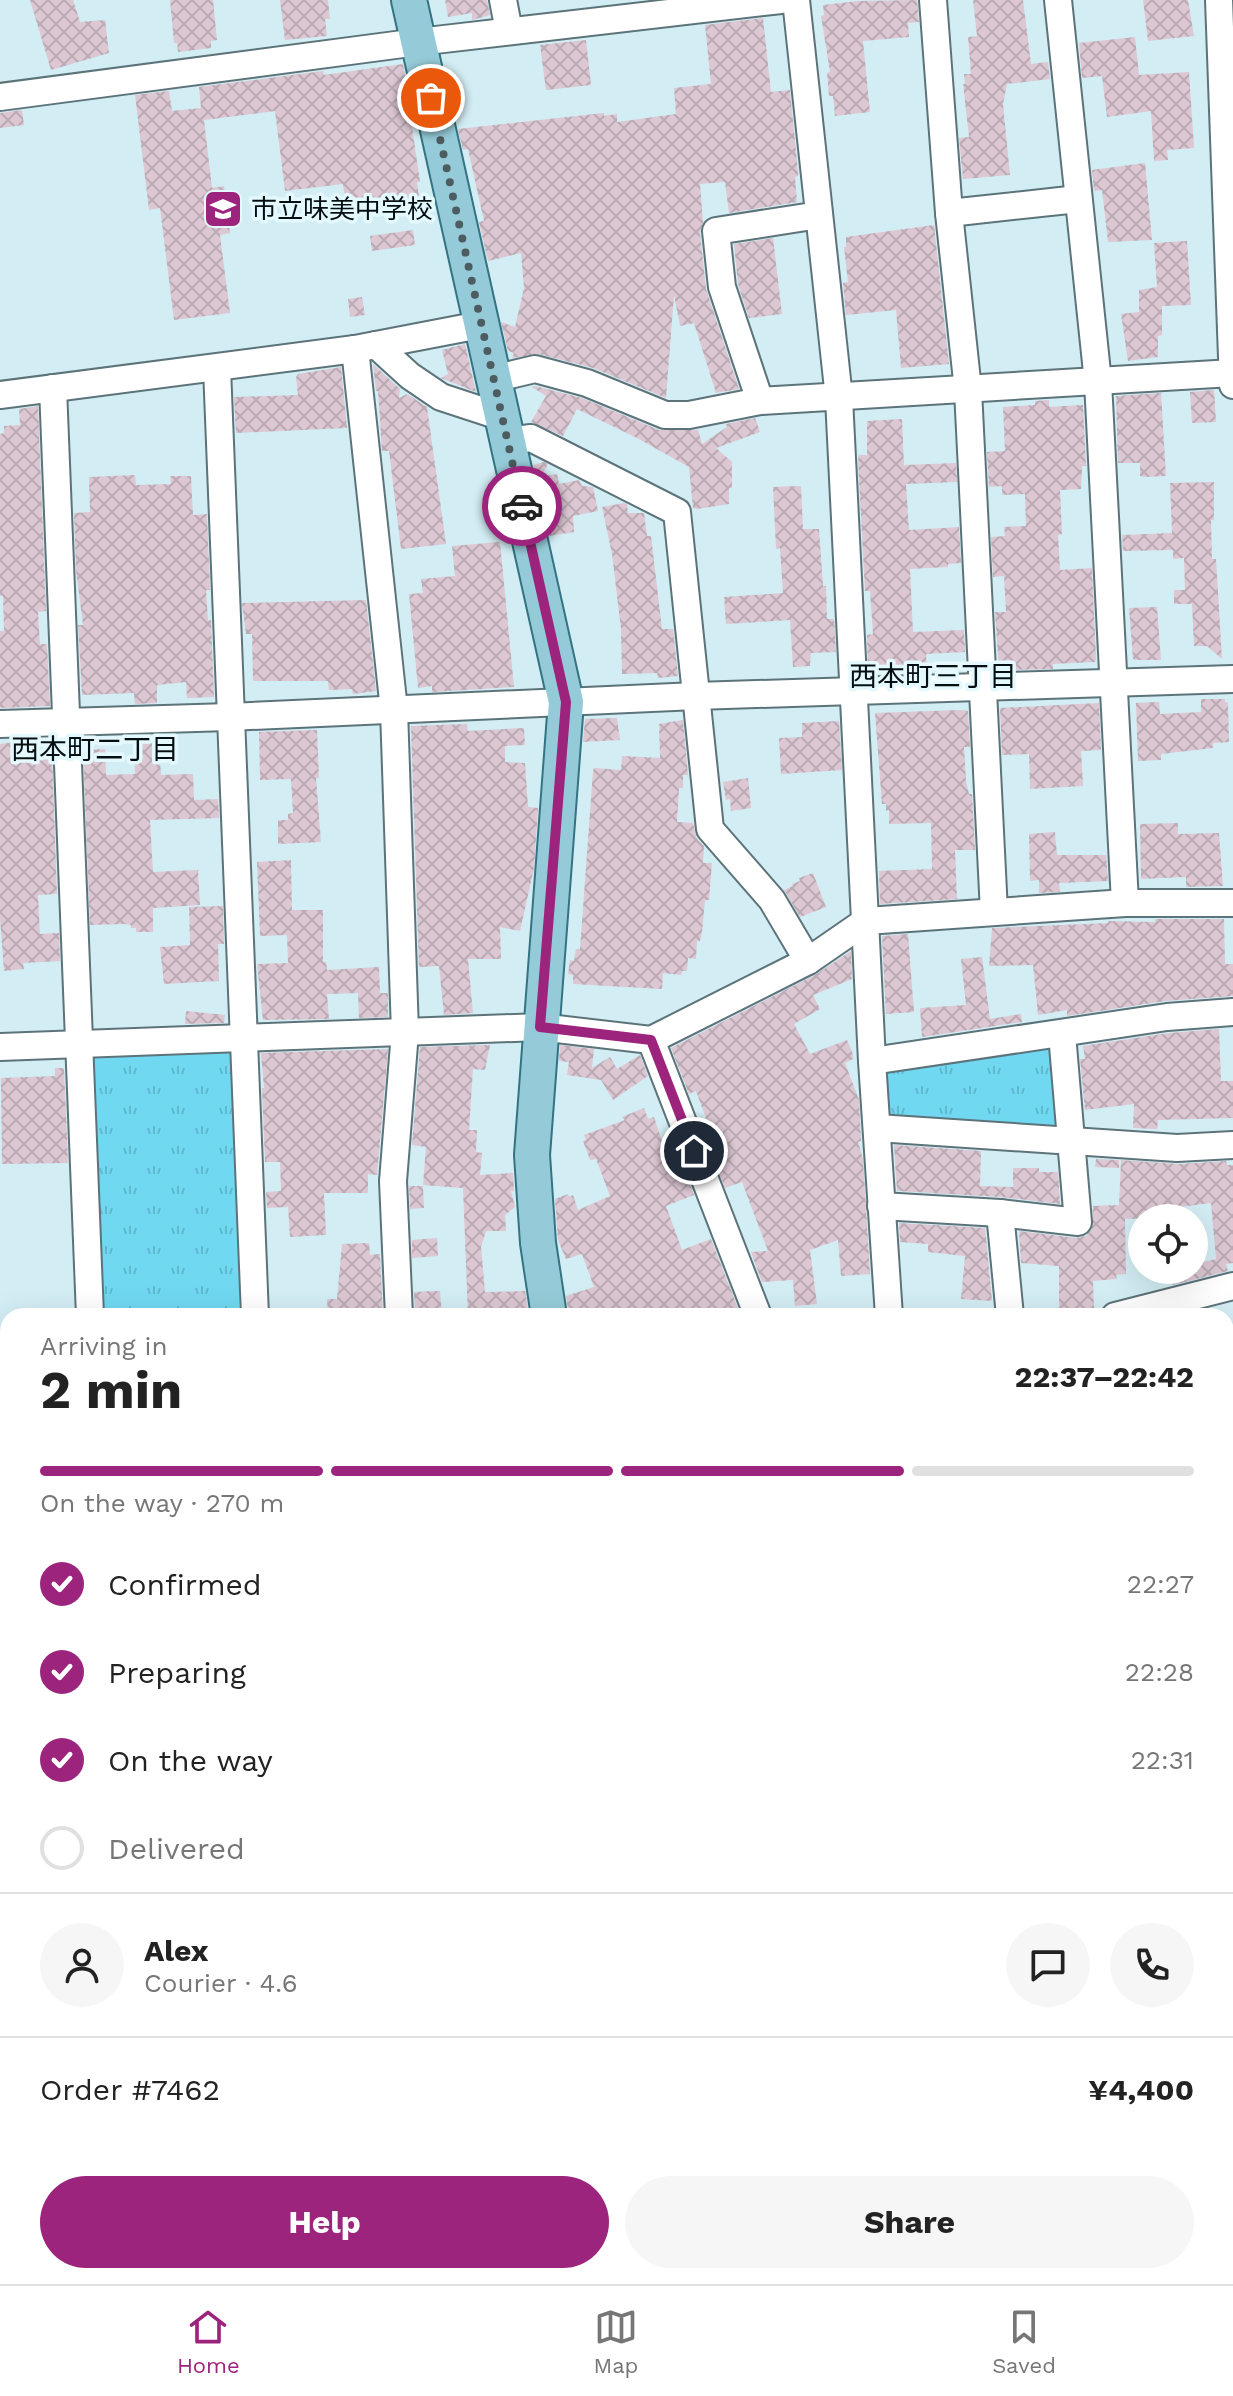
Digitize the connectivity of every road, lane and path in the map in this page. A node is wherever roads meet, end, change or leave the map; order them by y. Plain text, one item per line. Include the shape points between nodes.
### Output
1 (409, 0) edge
2 (503, 0) edge
3 (781, 0) edge
4 (796, 0) edge
5 (933, 0) edge
6 (1058, 0) edge
7 (1219, 0) edge
8 (646, 7) edge
9 (509, 31) junction
10 (418, 42) junction
11 (0, 97) edge
12 (1078, 199) junction
13 (949, 213) junction
14 (819, 215) junction
15 (480, 325) junction
16 (366, 347) junction
17 (217, 368) junction
18 (1233, 373) edge
19 (493, 379) junction
20 (1098, 382) junction
21 (1233, 385) edge
22 (53, 388) junction
23 (968, 390) junction
24 (0, 395) edge
25 (839, 398) junction
26 (760, 401) junction
27 (504, 429) junction
28 (1233, 679) edge
29 (1113, 683) junction
30 (983, 688) junction
31 (853, 692) junction
32 (696, 696) junction
33 (566, 702) junction
34 (394, 710) junction
35 (229, 717) junction
36 (66, 721) junction
37 (0, 724) edge
38 (1125, 903) junction
39 (1233, 903) edge
40 (994, 912) junction
41 (866, 921) junction
42 (808, 961) junction
43 (1233, 1012) edge
44 (540, 1027) junction
45 (405, 1032) junction
46 (1062, 1034) junction
47 (243, 1038) junction
48 (651, 1040) junction
49 (79, 1045) junction
50 (0, 1047) edge
51 (872, 1061) junction
52 (877, 1128) junction
53 (1071, 1139) junction
54 (1233, 1145) edge
55 (881, 1206) junction
56 (1000, 1213) junction
57 (1233, 1286) edge
58 (90, 1308) edge
59 (255, 1308) edge
60 (399, 1308) edge
61 (548, 1308) edge
62 (755, 1308) edge
63 (888, 1308) edge
64 (1009, 1308) edge
65 (1146, 1308) edge

1 - 10 main road
2 - 9 street
3 - 8 street
4 - 14 street
5 - 13 street
6 - 12 street
7 - 18 street
8 - 9 street
9 - 10 street
10 - 11 street
10 - 15 main road
12 - 13 street
12 - 20 street
13 - 23 street
14 - 25 street
14 - 26 street via 716,231 722,287
15 - 16 street
15 - 19 main road
16 - 17 street
16 - 27 street via 441,397
16 - 34 street
17 - 22 street
17 - 35 street
18 - 20 street
18 - 21 street
19 - 26 street via 535,369 587,383 665,415
19 - 27 main road
20 - 23 street
20 - 29 street
22 - 24 street
22 - 36 street
23 - 25 street
23 - 30 street
25 - 26 street
25 - 31 street
27 - 32 street via 677,512
27 - 33 main road
28 - 29 street
29 - 30 street
29 - 38 street
30 - 31 street
30 - 40 street
31 - 32 street
31 - 41 street
32 - 33 street
32 - 42 street via 710,829 772,900
33 - 34 street
33 - 44 main road
34 - 35 street
34 - 45 street
35 - 36 street
35 - 47 street
36 - 37 street
36 - 49 street
38 - 39 street
38 - 40 street
40 - 41 street
41 - 42 street
41 - 51 street
42 - 48 street
43 - 46 street
44 - 45 street
44 - 48 street
44 - 61 main road via 532,1155
45 - 47 street
45 - 60 street via 393,1181
46 - 51 street
46 - 53 street
47 - 49 street
47 - 59 street
48 - 62 street
49 - 50 street
49 - 58 street
51 - 52 street
52 - 53 street
52 - 55 street
53 - 54 street via 1177,1148
53 - 56 street via 1078,1222
55 - 56 street
55 - 63 street
56 - 64 street
57 - 65 street

